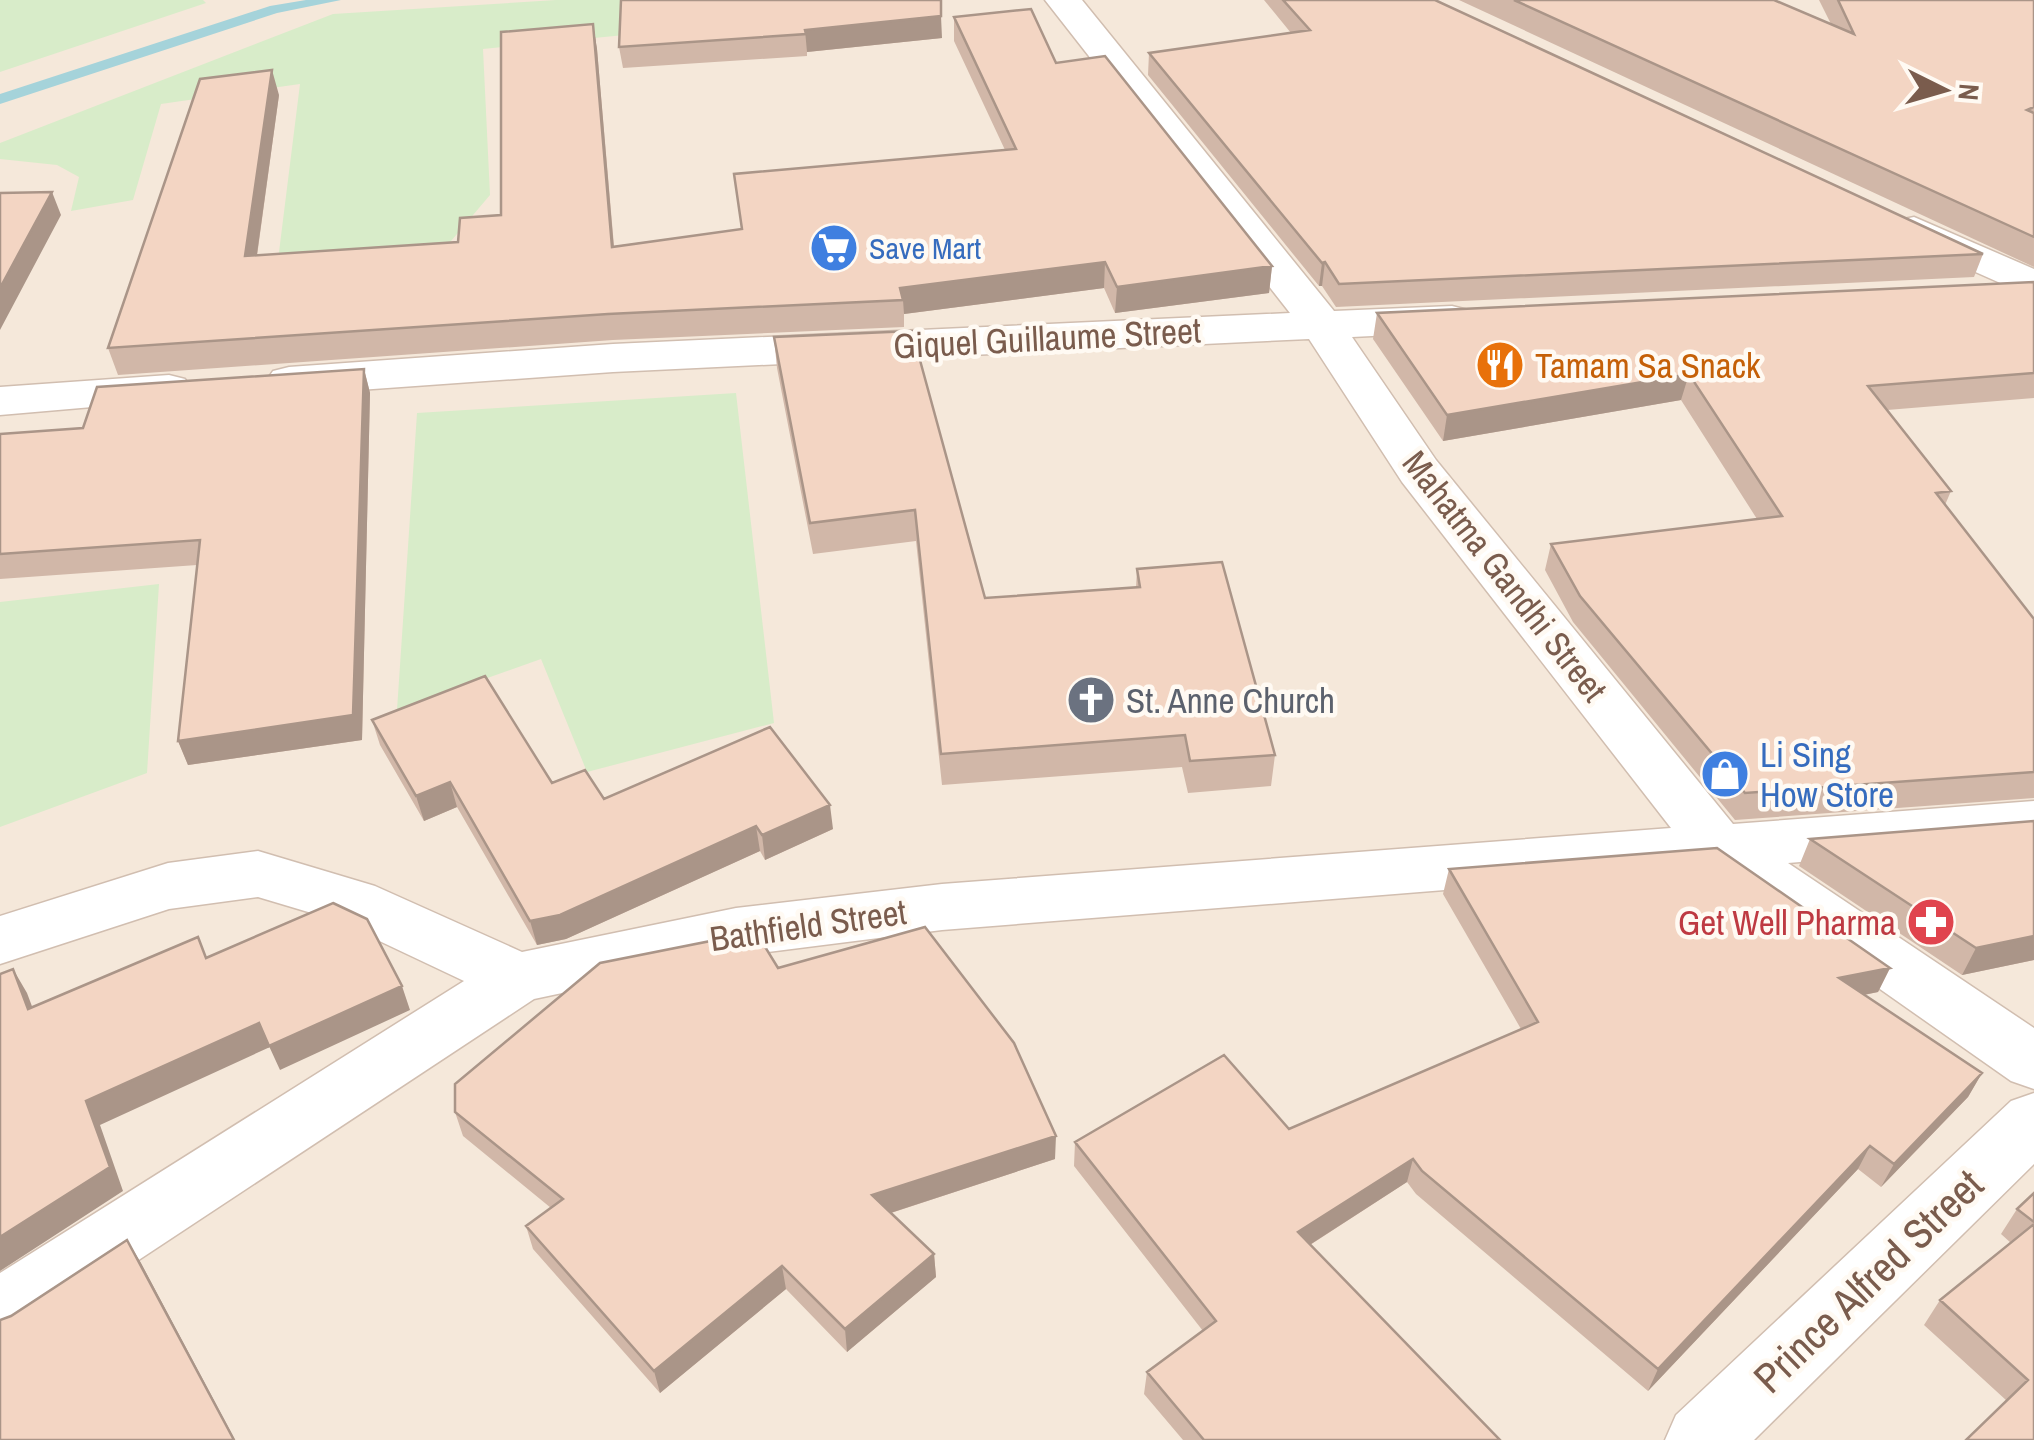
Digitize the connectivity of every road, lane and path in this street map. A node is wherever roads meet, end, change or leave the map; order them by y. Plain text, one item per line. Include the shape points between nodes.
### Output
1 (1063, 0) edge
2 (1872, 210) edge
3 (2034, 288) edge
4 (1955, 294) edge
5 (1501, 317) edge
6 (1323, 326) junction
7 (0, 401) edge
8 (2034, 822) edge
9 (1716, 844) junction
10 (0, 940) edge
11 (518, 978) junction
12 (2034, 1062) edge
13 (2034, 1121) edge
14 (0, 1312) edge
15 (1702, 1440) edge

1 - 6 street, Mahatma Gandhi Street
2 - 3 street
3 - 4 street
5 - 6 street, Giquel Guillaume Street
6 - 7 street, Giquel Guillaume Street via 612,358
6 - 9 street, Mahatma Gandhi Street via 1419,470
8 - 9 street, Bathfield Street
9 - 11 street, Bathfield Street via 942,907 736,932
9 - 12 street, Mahatma Gandhi Street
10 - 11 street via 168,886 258,874 354,902
11 - 14 street, Bathfield Street
13 - 15 street, Prince Alfred Street

